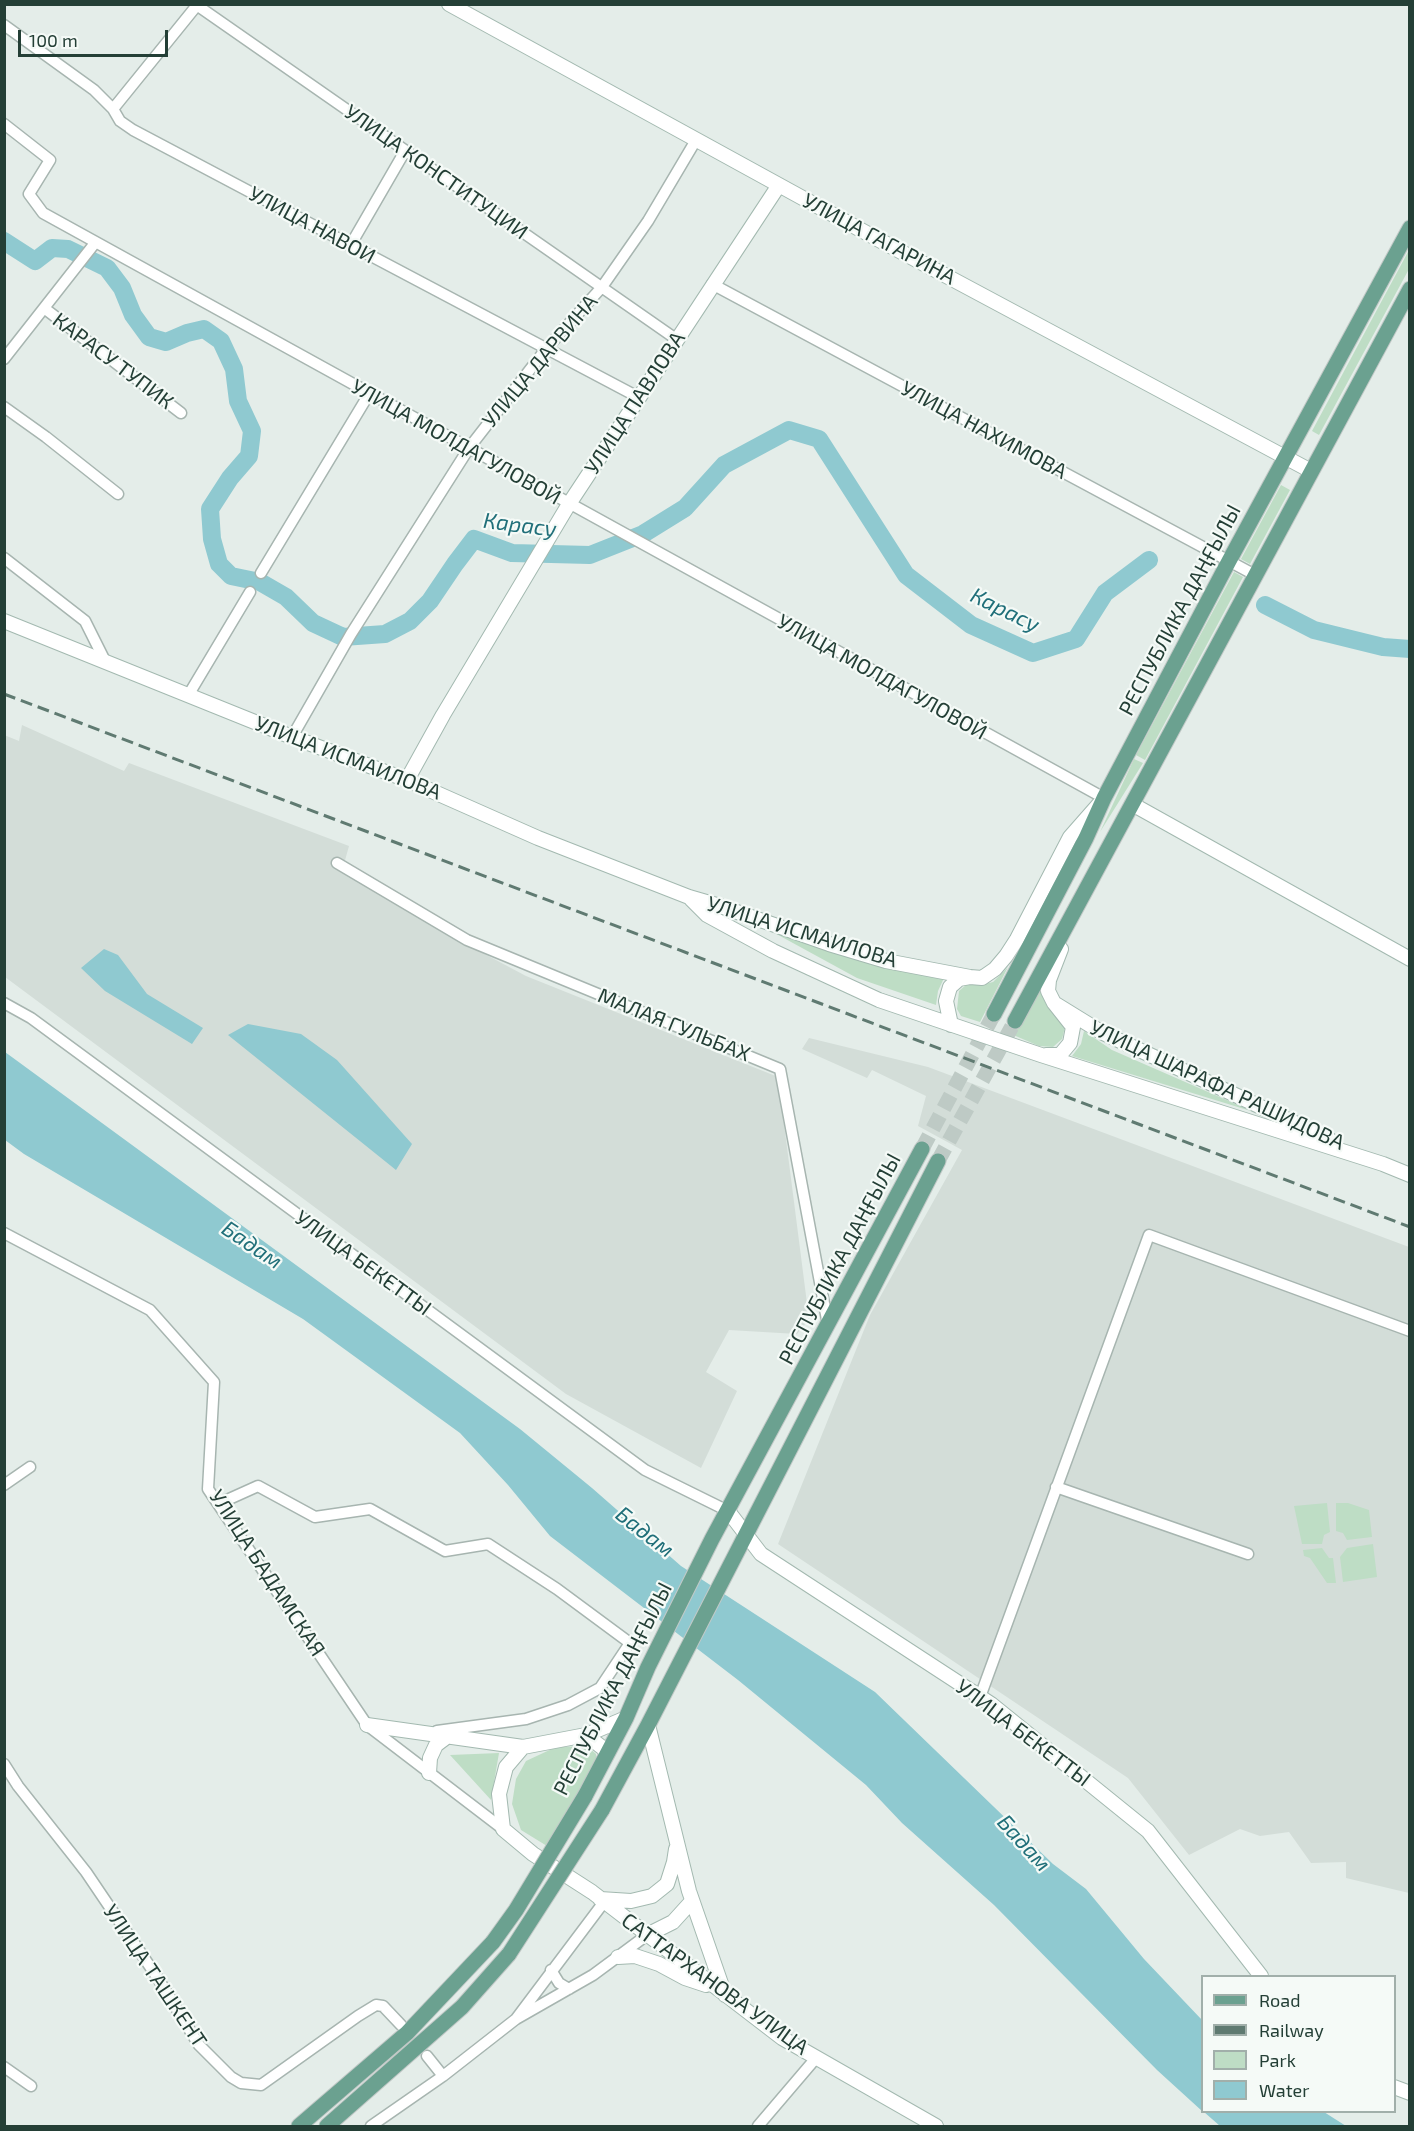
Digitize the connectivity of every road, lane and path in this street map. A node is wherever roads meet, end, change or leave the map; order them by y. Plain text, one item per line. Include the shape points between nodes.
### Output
1 (449, 4) edge
2 (197, 5) edge
3 (4, 25) edge
4 (113, 109) junction
5 (4, 124) edge
6 (696, 140) junction
7 (405, 151) junction
8 (778, 185) junction
9 (1410, 228) edge
10 (94, 243) junction
11 (350, 246) junction
12 (712, 284) junction
13 (602, 287) junction
14 (1410, 289) edge
15 (44, 308) junction
16 (676, 339) junction
17 (546, 349) junction
18 (4, 359) edge
19 (369, 394) junction
20 (638, 398) junction
21 (4, 407) edge
22 (181, 413) dead end
23 (468, 448) junction
24 (1286, 457) junction
25 (1311, 471) junction
26 (118, 494) dead end
27 (568, 504) junction
28 (4, 558) edge
29 (1229, 561) junction
30 (261, 573) dead end
31 (1255, 575) junction
32 (250, 592) dead end
33 (4, 621) edge
34 (105, 661) junction
35 (189, 694) junction
36 (292, 737) junction
37 (407, 780) junction
38 (1104, 798) junction
39 (1129, 809) junction
40 (337, 863) dead end
41 (689, 897) junction
42 (1410, 959) edge
43 (970, 977) junction
44 (4, 1003) edge
45 (1054, 1003) junction
46 (994, 1014) tunnel mouth
47 (1015, 1021) tunnel mouth
48 (951, 1025) junction
49 (1041, 1055) junction
50 (922, 1149) tunnel mouth
51 (938, 1161) tunnel mouth
52 (1383, 1164) junction
53 (1410, 1175) edge
54 (4, 1233) edge
55 (828, 1325) junction
56 (1410, 1332) edge
57 (30, 1467) dead end
58 (4, 1485) edge
59 (1056, 1487) junction
60 (218, 1504) junction
61 (725, 1516) junction
62 (745, 1535) junction
63 (1248, 1554) dead end
64 (980, 1696) junction
65 (626, 1718) junction
66 (367, 1725) junction
67 (648, 1725) junction
68 (425, 1733) junction
69 (586, 1735) junction
70 (448, 1736) junction
71 (523, 1748) junction
72 (608, 1752) junction
73 (4, 1764) edge
74 (429, 1773) junction
75 (503, 1829) junction
76 (676, 1841) junction
77 (602, 1900) junction
78 (692, 1900) junction
79 (647, 1935) junction
80 (618, 1957) junction
81 (551, 1970) junction
82 (1259, 1975) edge
83 (569, 1989) junction
84 (721, 1992) junction
85 (516, 2019) junction
86 (401, 2025) dead end
87 (427, 2056) dead end
88 (816, 2058) junction
89 (4, 2067) edge
90 (443, 2076) junction
91 (31, 2086) dead end
92 (1396, 2087) edge
93 (1410, 2093) edge
94 (299, 2127) edge
95 (327, 2127) edge
96 (371, 2127) edge
97 (758, 2127) edge
98 (936, 2127) edge

1 - 6 main road, УЛИЦА ГАГАРИНА
2 - 4 street
2 - 7 street, УЛИЦА КОНСТИТУЦИИ
3 - 4 street, УЛИЦА НАВОИ via 94,90
4 - 11 street, УЛИЦА НАВОИ via 120,121 134,130
5 - 10 street, УЛИЦА МОЛДАГУЛОВОЙ via 50,160 29,194 43,213
6 - 8 main road, УЛИЦА ГАГАРИНА
6 - 13 street, УЛИЦА ДАРВИНА via 648,221
7 - 11 street
7 - 13 street, УЛИЦА КОНСТИТУЦИИ
8 - 12 main road, УЛИЦА ПАВЛОВА
8 - 24 main road, УЛИЦА ГАГАРИНА
9 - 24 main road, РЕСПУБЛИКА ДАҢҒЫЛЫ
10 - 15 street
10 - 19 street, УЛИЦА МОЛДАГУЛОВОЙ
11 - 17 street, УЛИЦА НАВОИ
12 - 16 main road, УЛИЦА ПАВЛОВА
12 - 29 street, УЛИЦА НАХИМОВА
13 - 16 street, УЛИЦА КОНСТИТУЦИИ
13 - 17 street, УЛИЦА ДАРВИНА
14 - 25 main road
15 - 18 street
15 - 22 street, КАРАСУ ТУПИК
16 - 20 main road, УЛИЦА ПАВЛОВА
17 - 20 street, УЛИЦА НАВОИ
17 - 23 street, УЛИЦА ДАРВИНА
19 - 23 street, УЛИЦА МОЛДАГУЛОВОЙ
19 - 30 street
20 - 27 main road, УЛИЦА ПАВЛОВА
21 - 26 street
23 - 27 street, УЛИЦА МОЛДАГУЛОВОЙ
23 - 36 street, УЛИЦА ДАРВИНА via 348,639
24 - 25 main road, УЛИЦА ГАГАРИНА
24 - 29 main road, РЕСПУБЛИКА ДАҢҒЫЛЫ
25 - 31 main road
27 - 37 main road, УЛИЦА ПАВЛОВА
27 - 38 street, УЛИЦА МОЛДАГУЛОВОЙ
28 - 34 street via 85,621
29 - 31 street, УЛИЦА НАХИМОВА
29 - 38 main road, РЕСПУБЛИКА ДАҢҒЫЛЫ
31 - 39 main road
32 - 35 street
33 - 34 main road, УЛИЦА ИСМАИЛОВА
34 - 35 main road, УЛИЦА ИСМАИЛОВА
35 - 36 main road, УЛИЦА ИСМАИЛОВА
36 - 37 main road, УЛИЦА ИСМАИЛОВА
37 - 41 main road, УЛИЦА ИСМАИЛОВА via 538,838
38 - 43 main road via 1070,837 1006,956 982,978
38 - 46 main road, РЕСПУБЛИКА ДАҢҒЫЛЫ
39 - 42 main road
39 - 45 main road via 1110,858 1054,964 1048,991
39 - 47 main road
40 - 55 street, МАЛАЯ ГУЛЬБАХ via 467,939 780,1069
41 - 43 main road, УЛИЦА ИСМАИЛОВА via 886,961
41 - 48 main road, УЛИЦА ИСМАИЛОВА via 707,915 773,951 879,1000
43 - 48 main road via 959,979 950,987 946,1001
44 - 61 street, УЛИЦА БЕКЕТТЫ via 645,1470
45 - 49 main road via 1073,1027 1070,1043 1060,1055
45 - 52 main road, УЛИЦА ШАРАФА РАШИДОВА via 1101,1032
48 - 49 main road, УЛИЦА ИСМАИЛОВА
49 - 52 main road, УЛИЦА ШАРАФА РАШИДОВА
50 - 55 main road, РЕСПУБЛИКА ДАҢҒЫЛЫ
51 - 62 main road, РЕСПУБЛИКА ДАҢҒЫЛЫ
52 - 53 main road, УЛИЦА ШАРАФА РАШИДОВА
54 - 60 street, УЛИЦА БАДАМСКАЯ via 150,1310 214,1382 208,1489
55 - 61 main road, РЕСПУБЛИКА ДАҢҒЫЛЫ
56 - 59 street via 1149,1235
57 - 58 street
59 - 63 street
59 - 64 street
60 - 66 street, УЛИЦА БАДАМСКАЯ
60 - 68 street via 258,1486 315,1517 369,1509 445,1551 488,1544 630,1643 600,1688 568,1705 526,1719
61 - 62 main road, УЛИЦА БЕКЕТТЫ
61 - 65 main road, РЕСПУБЛИКА ДАҢҒЫЛЫ via 649,1664
62 - 64 main road, УЛИЦА БЕКЕТТЫ via 761,1554
62 - 67 main road, РЕСПУБЛИКА ДАҢҒЫЛЫ
64 - 82 main road, УЛИЦА БЕКЕТТЫ via 1148,1830
65 - 69 main road
65 - 72 main road, РЕСПУБЛИКА ДАҢҒЫЛЫ
66 - 68 main road
66 - 74 street, УЛИЦА БАДАМСКАЯ
67 - 76 main road
67 - 95 main road, РЕСПУБЛИКА ДАҢҒЫЛЫ, bridge via 602,1810 509,1954 462,2007
68 - 70 main road
69 - 71 main road
69 - 72 main road
70 - 71 main road
70 - 74 main road via 436,1745
71 - 75 main road via 506,1767 499,1794
72 - 94 main road, РЕСПУБЛИКА ДАҢҒЫЛЫ, bridge via 585,1796 493,1942 407,2033
73 - 86 street, УЛИЦА ТАШКЕНТ via 86,1872 199,2045 231,2077 261,2085 376,2005 383,2006
74 - 75 street, УЛИЦА БАДАМСКАЯ
75 - 77 main road, САТТАРХАНОВА УЛИЦА
76 - 77 main road via 667,1884 651,1896 632,1901
76 - 78 main road
77 - 79 main road, САТТАРХАНОВА УЛИЦА
77 - 81 street
78 - 79 main road via 673,1922
78 - 84 main road
79 - 80 street
79 - 84 main road, САТТАРХАНОВА УЛИЦА
80 - 83 street
80 - 84 main road via 635,1956
81 - 83 street via 559,1983
81 - 85 street
83 - 85 street
84 - 88 main road, САТТАРХАНОВА УЛИЦА
85 - 90 street
87 - 90 street
88 - 97 street
88 - 98 main road, САТТАРХАНОВА УЛИЦА
89 - 91 street
90 - 96 street
92 - 93 main road

